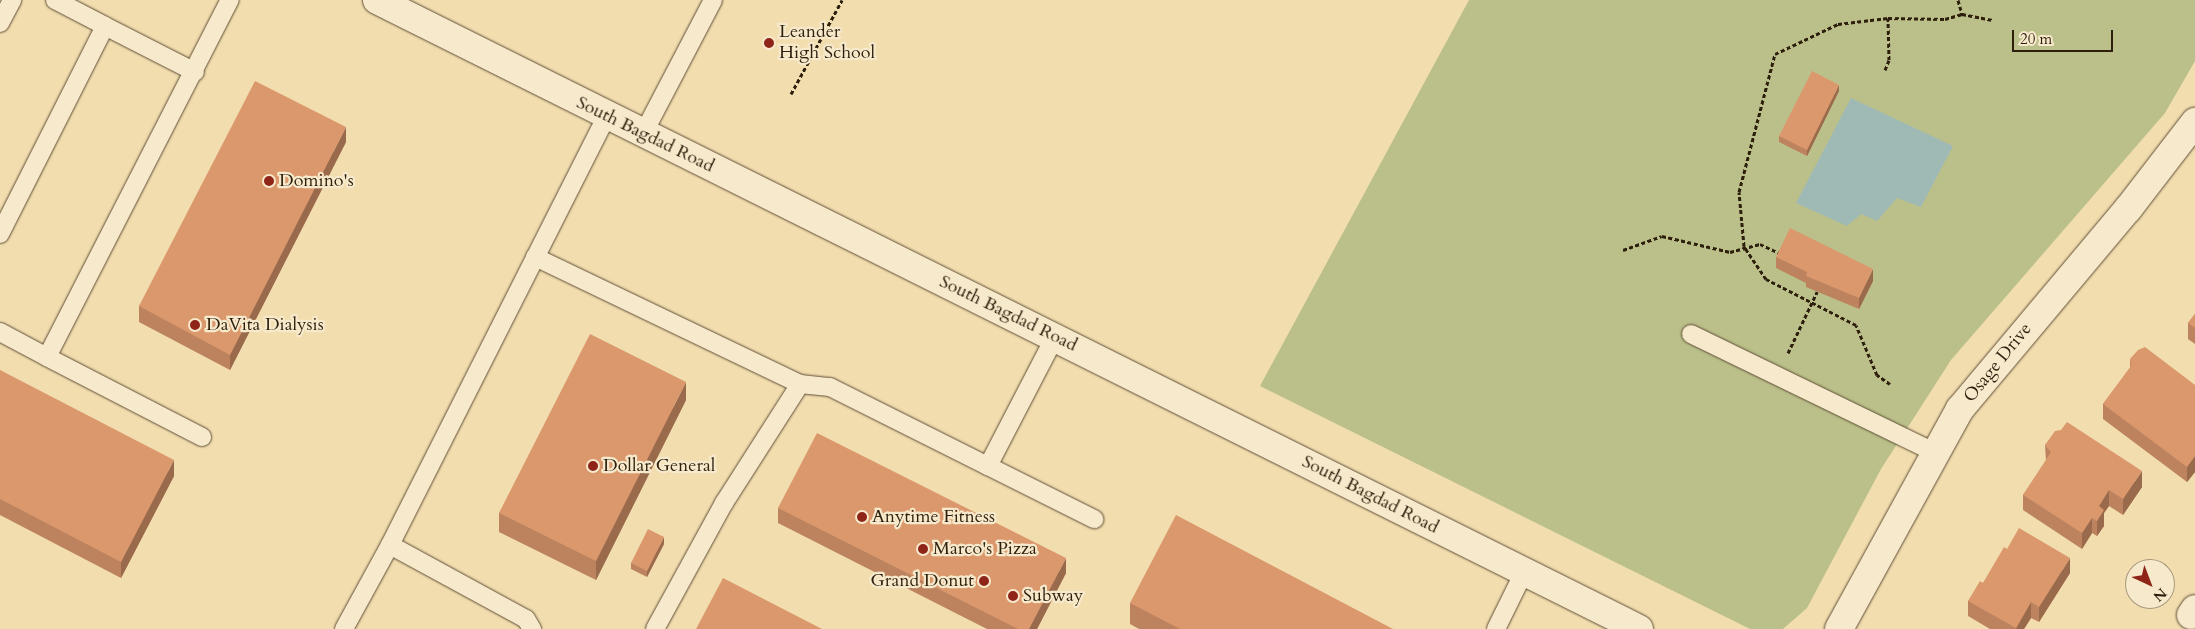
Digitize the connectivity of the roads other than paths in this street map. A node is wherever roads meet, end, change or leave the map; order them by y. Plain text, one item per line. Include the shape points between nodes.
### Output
1 (12, 0) edge
2 (55, 0) edge
3 (230, 0) edge
4 (377, 0) edge
5 (713, 0) edge
6 (0, 23) edge
7 (105, 26) junction
8 (195, 72) junction
9 (607, 116) junction
10 (2195, 122) edge
11 (643, 134) junction
12 (0, 234) edge
13 (534, 257) junction
14 (0, 332) edge
15 (1691, 334) dead end
16 (1055, 337) junction
17 (47, 357) junction
18 (800, 384) junction
19 (202, 436) dead end
20 (1934, 452) junction
21 (988, 466) junction
22 (1094, 519) dead end
23 (390, 545) junction
24 (1524, 572) junction
25 (344, 629) edge
26 (532, 629) edge
27 (655, 629) edge
28 (1496, 629) edge
29 (1639, 629) edge
30 (1839, 629) edge

1 - 6 lane
2 - 7 lane
3 - 8 lane
4 - 9 main road, South Bagdad Road
5 - 11 lane
7 - 8 lane
7 - 12 lane
8 - 17 lane
9 - 11 main road, South Bagdad Road
9 - 13 lane
10 - 20 main road, Osage Drive via 2128,210 1988,373 1960,409
11 - 16 main road, South Bagdad Road
13 - 18 lane
13 - 23 lane
14 - 17 lane
15 - 20 lane
16 - 21 lane
16 - 24 main road, South Bagdad Road
17 - 19 lane
18 - 21 lane via 830,387
18 - 27 lane via 724,503
20 - 30 main road, Osage Drive
21 - 22 lane
23 - 25 lane
23 - 26 lane via 526,619
24 - 28 lane
24 - 29 main road, South Bagdad Road

